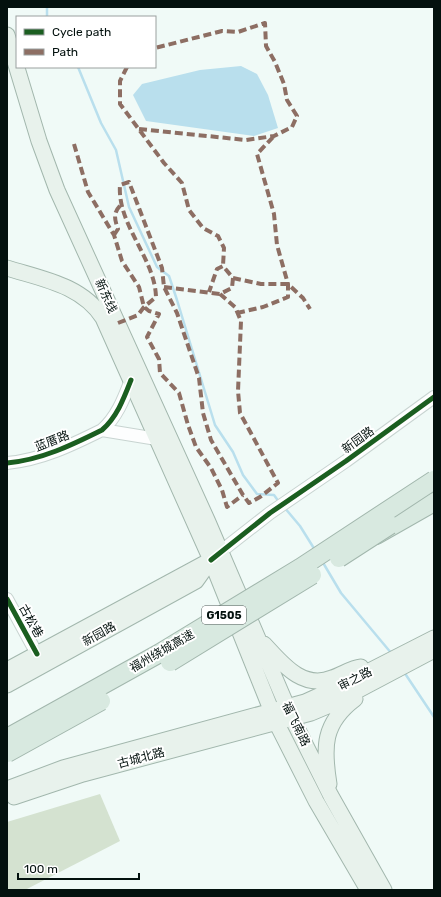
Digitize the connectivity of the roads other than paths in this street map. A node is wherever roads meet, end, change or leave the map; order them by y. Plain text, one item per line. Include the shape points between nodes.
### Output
1 (7, 35) edge
2 (16, 64) edge
3 (17, 68) edge
4 (7, 268) edge
5 (134, 374) junction
6 (434, 397) edge
7 (102, 430) junction
8 (158, 439) junction
9 (7, 463) edge
10 (434, 480) edge
11 (434, 494) edge
12 (434, 502) edge
13 (369, 539) junction
14 (216, 556) junction
15 (7, 599) edge
16 (256, 637) junction
17 (434, 638) edge
18 (434, 650) edge
19 (38, 654) junction
20 (413, 655) junction
21 (7, 670) edge
22 (385, 670) junction
23 (7, 685) edge
24 (289, 713) junction
25 (274, 717) junction
26 (7, 738) edge
27 (7, 753) edge
28 (7, 789) edge
29 (331, 796) junction
30 (7, 799) edge
31 (368, 890) edge
32 (384, 890) edge

1 - 2 main road, 新东线
3 - 5 main road, 新东线 via 51,175
4 - 5 main road, 新东线 via 63,286 87,299 103,318
5 - 7 street via 118,409
5 - 8 main road, 新东线
5 - 14 main road, 新东线
6 - 14 street, 新园路 via 270,513
7 - 8 street
7 - 9 street, 蓝厝路 via 29,460
8 - 14 main road, 新东线
10 - 26 highway, 福州绕城高速 / G1505, bridge via 300,568 180,641
11 - 13 highway, 福州绕城高速 / G1505, bridge
12 - 13 highway, bridge
13 - 27 highway, 福州绕城高速 / G1505, bridge via 167,664
14 - 16 main road, 福飞南路
14 - 19 main road, 新园路
14 - 23 main road, 新园路 via 196,581
14 - 25 main road, 福飞南路
15 - 19 street, 古松巷
16 - 22 main road via 289,671 300,678 324,681 357,667
16 - 24 main road, 福飞南路
17 - 20 main road, 审之路
18 - 20 main road, 审之路
19 - 21 main road, 新园路
20 - 22 main road, 审之路
22 - 24 main road, 审之路 via 330,705
22 - 29 main road via 333,721 327,736 326,752
24 - 25 main road, 审之路
24 - 29 main road, 福飞南路
25 - 28 main road, 古城北路 via 63,768
25 - 30 main road, 古城北路
25 - 31 main road, 福飞南路 via 316,801
29 - 32 main road, 福飞南路

